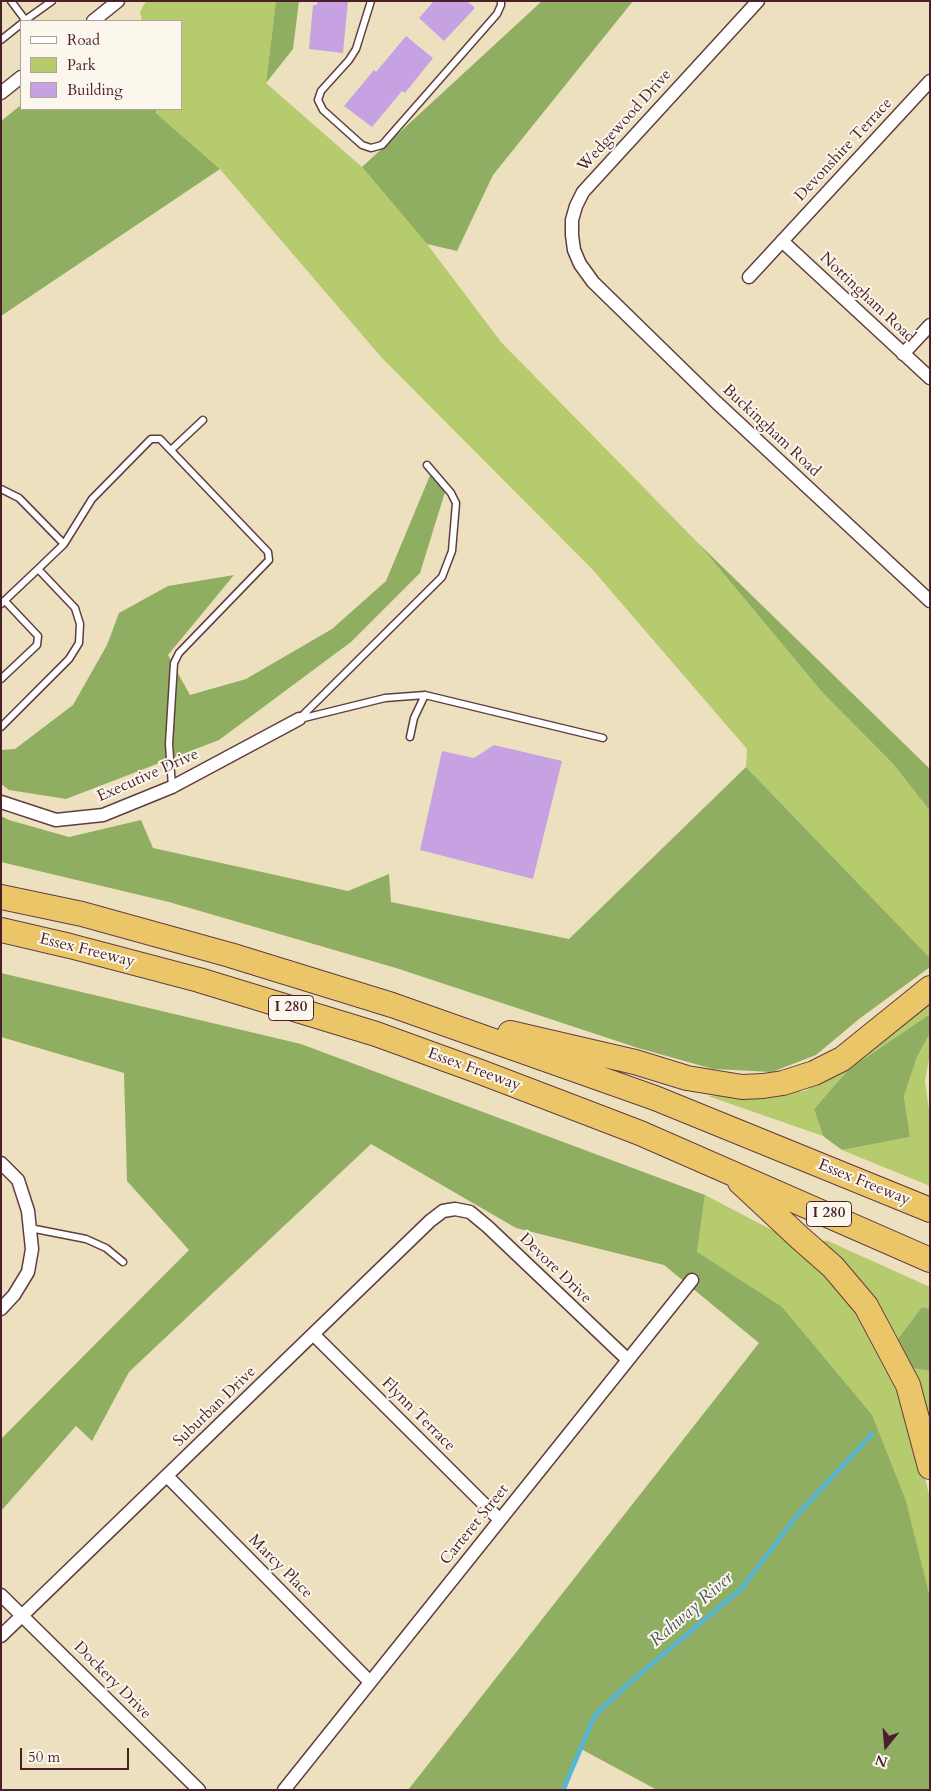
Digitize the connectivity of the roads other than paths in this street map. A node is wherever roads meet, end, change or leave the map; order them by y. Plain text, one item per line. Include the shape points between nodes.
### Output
1 (11, 1) edge
2 (52, 1) edge
3 (118, 1) edge
4 (372, 1) edge
5 (501, 1) edge
6 (758, 1) edge
7 (23, 20) edge
8 (27, 20) edge
9 (95, 20) edge
10 (20, 25) edge
11 (1, 40) edge
12 (20, 78) edge
13 (930, 81) edge
14 (1, 92) edge
15 (782, 241) junction
16 (749, 277) dead end
17 (593, 282) joint
18 (930, 325) edge
19 (903, 354) junction
20 (930, 378) edge
21 (203, 420) dead end
22 (171, 450) junction
23 (427, 465) dead end
24 (1, 489) edge
25 (64, 544) junction
26 (38, 569) junction
27 (930, 601) edge
28 (3, 602) edge
29 (1, 679) edge
30 (425, 696) junction
31 (299, 719) junction
32 (1, 727) edge
33 (410, 737) dead end
34 (603, 738) dead end
35 (172, 787) junction
36 (1, 802) edge
37 (1, 897) edge
38 (1, 930) edge
39 (930, 988) edge
40 (392, 1005) junction
41 (1, 1163) edge
42 (728, 1170) junction
43 (455, 1209) joint
44 (930, 1210) edge
45 (30, 1228) junction
46 (930, 1260) edge
47 (124, 1262) dead end
48 (692, 1280) dead end
49 (1, 1309) edge
50 (313, 1334) junction
51 (628, 1360) junction
52 (930, 1466) edge
53 (167, 1476) junction
54 (500, 1520) junction
55 (1, 1595) edge
56 (23, 1615) junction
57 (1, 1636) edge
58 (370, 1682) junction
59 (199, 1790) edge
60 (284, 1790) edge

1 - 7 lane
2 - 8 lane
3 - 9 street
4 - 5 lane via 356,49 321,90 318,100 323,110 362,145 372,148 382,145 491,22
6 - 17 street, Wedgewood Drive via 583,192 572,220 572,235 580,264
10 - 11 lane
12 - 14 street
13 - 15 street, Devonshire Terrace
15 - 16 street, Devonshire Terrace
15 - 19 street, Nottingham Road
17 - 27 street, Buckingham Road via 716,402
18 - 19 street
19 - 20 street, Nottingham Road
21 - 22 lane
22 - 25 lane via 160,439 151,439 92,500
22 - 35 lane via 268,552 269,560 179,653 174,663 169,744
23 - 31 lane via 452,493 456,503 452,551 442,577
24 - 25 lane via 19,498
25 - 26 lane
26 - 28 lane
26 - 32 lane via 75,608 80,624 79,642 69,659
28 - 29 lane via 38,636 37,645
30 - 31 lane via 386,698
30 - 33 lane via 414,718
30 - 34 lane
31 - 35 street, Executive Drive
35 - 36 street, Executive Drive via 103,815 56,820
37 - 40 highway, Essex Freeway / I 280 via 119,924
38 - 42 highway, Essex Freeway / I 280 via 198,980 376,1034 478,1070
39 - 40 highway via 842,1059 783,1083 742,1087 687,1078 635,1062
40 - 44 highway, Essex Freeway / I 280 via 655,1098
41 - 45 street via 18,1180
42 - 46 highway, Essex Freeway / I 280
42 - 52 highway via 833,1267 866,1306 908,1385
43 - 50 street, Suburban Drive via 443,1211 430,1221
43 - 51 street, Devore Drive via 470,1212 488,1227
45 - 47 lane via 86,1239 106,1248
45 - 49 street via 32,1249 28,1272
48 - 51 street, Carteret Street
50 - 53 street, Suburban Drive
50 - 54 street, Flynn Terrace
51 - 54 street, Carteret Street
53 - 56 street, Suburban Drive
53 - 58 street, Marcy Place
54 - 58 street, Carteret Street
55 - 56 street, Dockery Drive
56 - 57 street, Suburban Drive
56 - 59 street, Dockery Drive
58 - 60 street, Carteret Street

